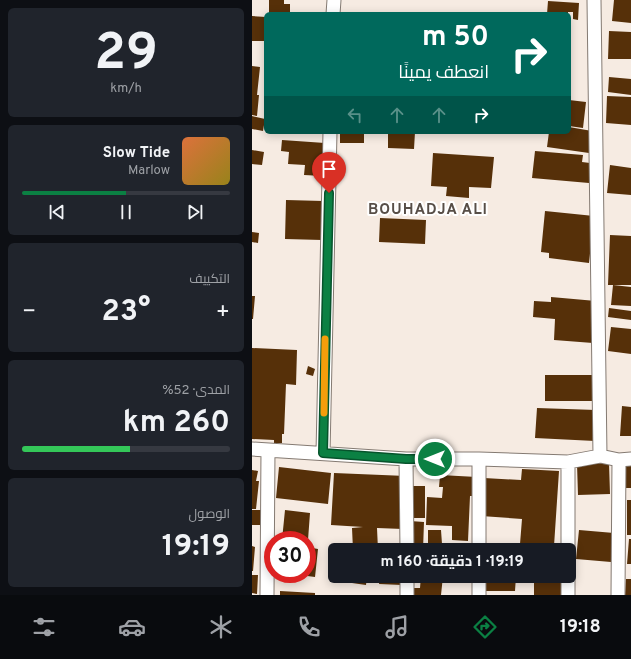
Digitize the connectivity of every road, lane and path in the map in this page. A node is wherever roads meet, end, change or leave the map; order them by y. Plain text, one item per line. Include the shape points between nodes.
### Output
1 (334, 0) edge
2 (594, 0) edge
3 (333, 12) edge
4 (330, 134) edge
5 (252, 449) edge
6 (268, 450) junction
7 (323, 453) junction
8 (600, 456) junction
9 (406, 459) junction
10 (479, 459) junction
11 (625, 459) edge
12 (568, 462) junction
13 (407, 543) edge
14 (479, 543) edge
15 (568, 543) edge
16 (407, 583) edge
17 (479, 583) edge
18 (568, 583) edge
19 (267, 595) edge
20 (407, 595) edge
21 (479, 595) edge
22 (568, 595) edge
23 (618, 595) edge

1 - 3 street
2 - 8 street
4 - 7 street
5 - 6 street
6 - 7 street
6 - 19 street
7 - 9 street
8 - 11 street
8 - 12 street
9 - 10 street
9 - 13 street
10 - 12 street
10 - 14 street
11 - 23 street
12 - 15 street
16 - 20 street
17 - 21 street
18 - 22 street

